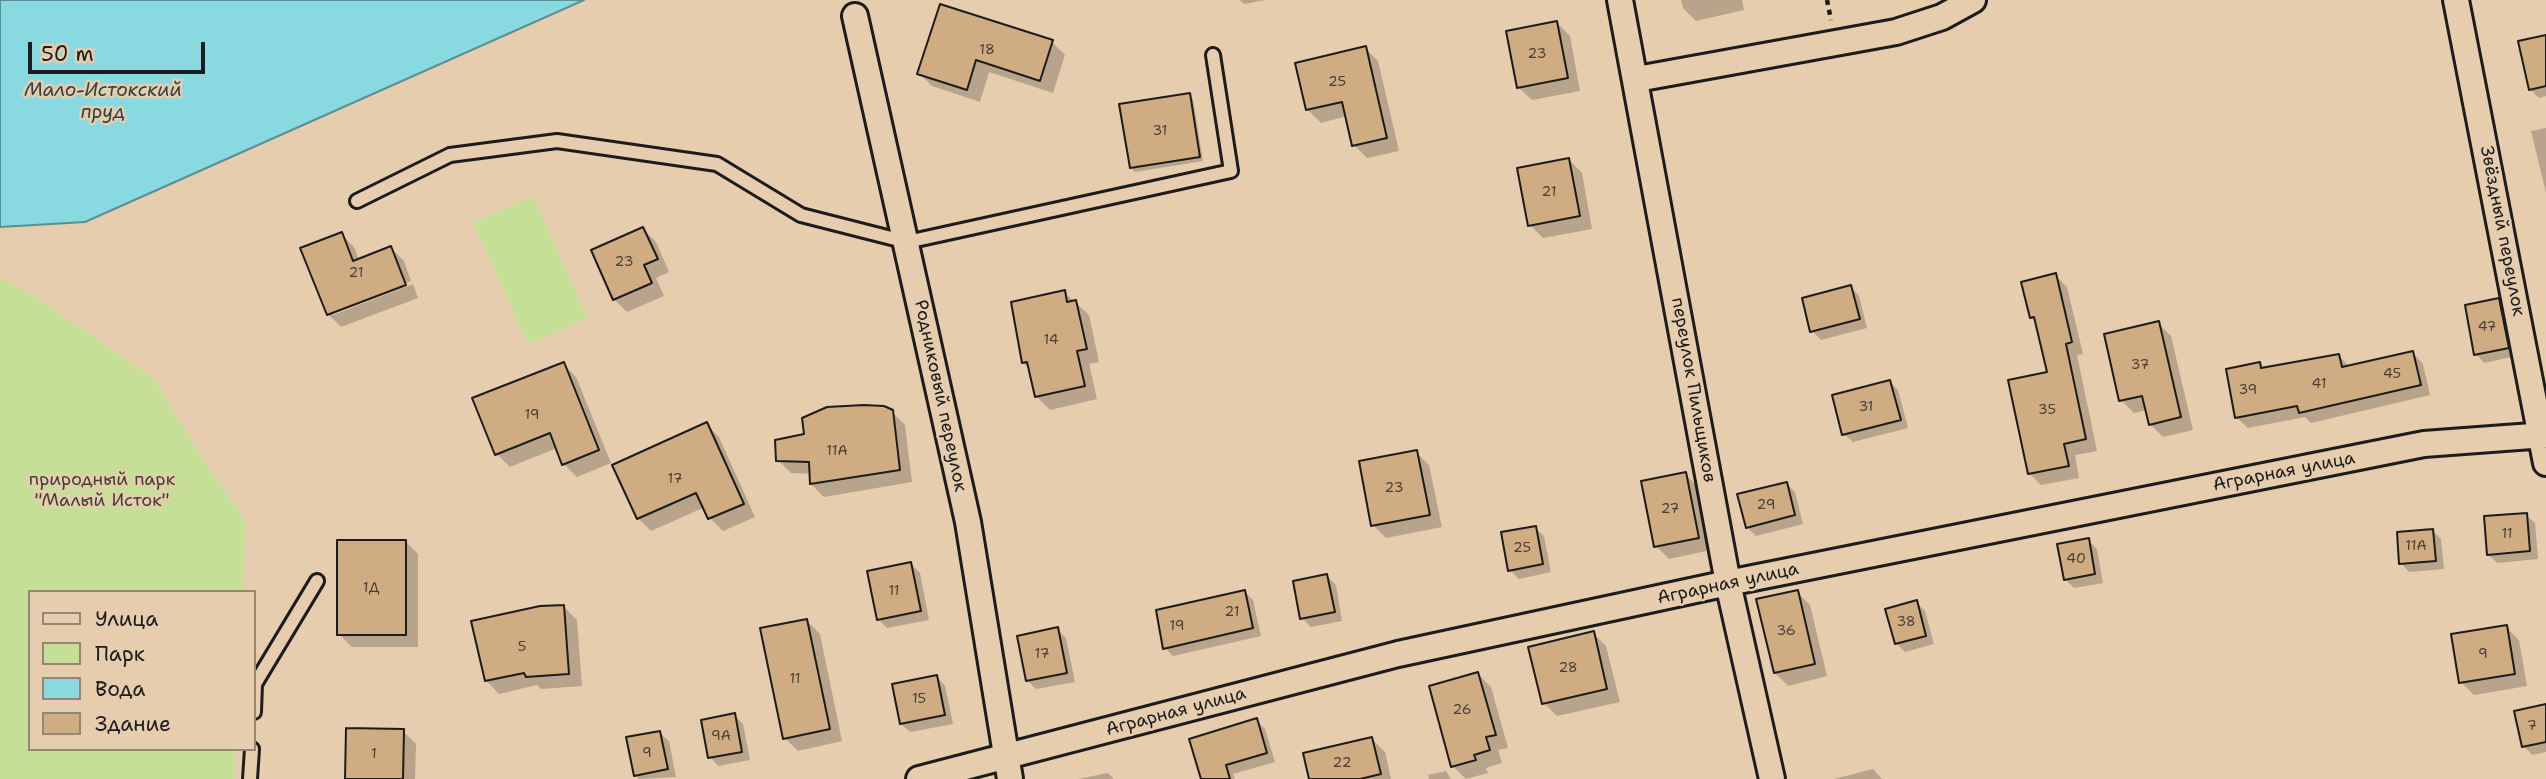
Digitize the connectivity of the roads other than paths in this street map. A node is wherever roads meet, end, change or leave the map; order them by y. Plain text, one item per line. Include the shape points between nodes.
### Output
1 (1620, 0) edge
2 (1973, 0) edge
3 (2456, 0) edge
4 (855, 16) dead end
5 (1213, 55) dead end
6 (1637, 79) junction
7 (357, 201) dead end
8 (907, 242) junction
9 (2544, 435) edge
10 (2546, 463) edge
11 (317, 581) dead end
12 (1728, 583) junction
13 (256, 682) edge
14 (252, 751) edge
15 (1008, 768) edge
16 (250, 779) edge
17 (919, 779) edge
18 (1772, 779) edge

1 - 6 street, переулок Пильщиков
2 - 6 street via 1942,17 1896,32
3 - 9 street, Звёздный переулок
4 - 8 street, Родниковый переулок
5 - 8 lane via 1231,171
6 - 12 street, переулок Пильщиков
7 - 8 lane via 450,155 557,141 717,164 801,215
8 - 15 street, Родниковый переулок via 968,522
9 - 10 street, Звёздный переулок
9 - 12 street, Аграрная улица via 2424,444
11 - 13 lane
12 - 15 street, Аграрная улица via 1398,654
12 - 18 street, переулок Пильщиков
14 - 16 lane
15 - 17 street, Аграрная улица

